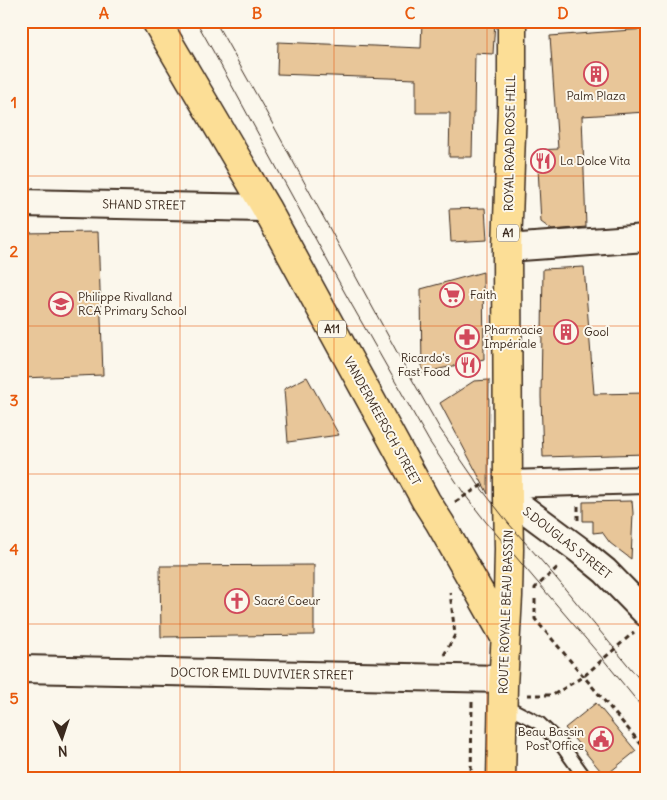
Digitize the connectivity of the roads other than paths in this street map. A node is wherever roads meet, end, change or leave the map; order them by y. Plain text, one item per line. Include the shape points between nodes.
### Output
1 (156, 21) edge
2 (512, 21) edge
3 (21, 203) edge
4 (266, 208) junction
5 (646, 238) edge
6 (507, 248) junction
7 (508, 445) joint
8 (646, 480) edge
9 (508, 490) junction
10 (643, 620) edge
11 (505, 637) junction
12 (21, 669) edge
13 (503, 692) junction
14 (501, 779) edge
15 (586, 779) edge

1 - 4 main road, VANDERMEERSCH STREET / A11
2 - 6 main road, ROYAL ROAD ROSE HILL / A1
3 - 4 street, SHAND STREET
4 - 11 main road, VANDERMEERSCH STREET / A11 via 426,501
5 - 6 street
6 - 7 main road, ROYAL ROAD ROSE HILL / A1
7 - 9 main road, ROUTE ROYALE BEAU BASSIN / A1
8 - 9 street via 578,481
9 - 10 street, S.DOUGLAS STREET via 605,571
9 - 11 main road, ROUTE ROYALE BEAU BASSIN / A1
11 - 13 main road, ROUTE ROYALE BEAU BASSIN / A1
12 - 13 street, DOCTOR EMIL DUVIVIER STREET
13 - 14 main road, ROUTE ROYALE BEAU BASSIN / A1
13 - 15 lane via 560,743

